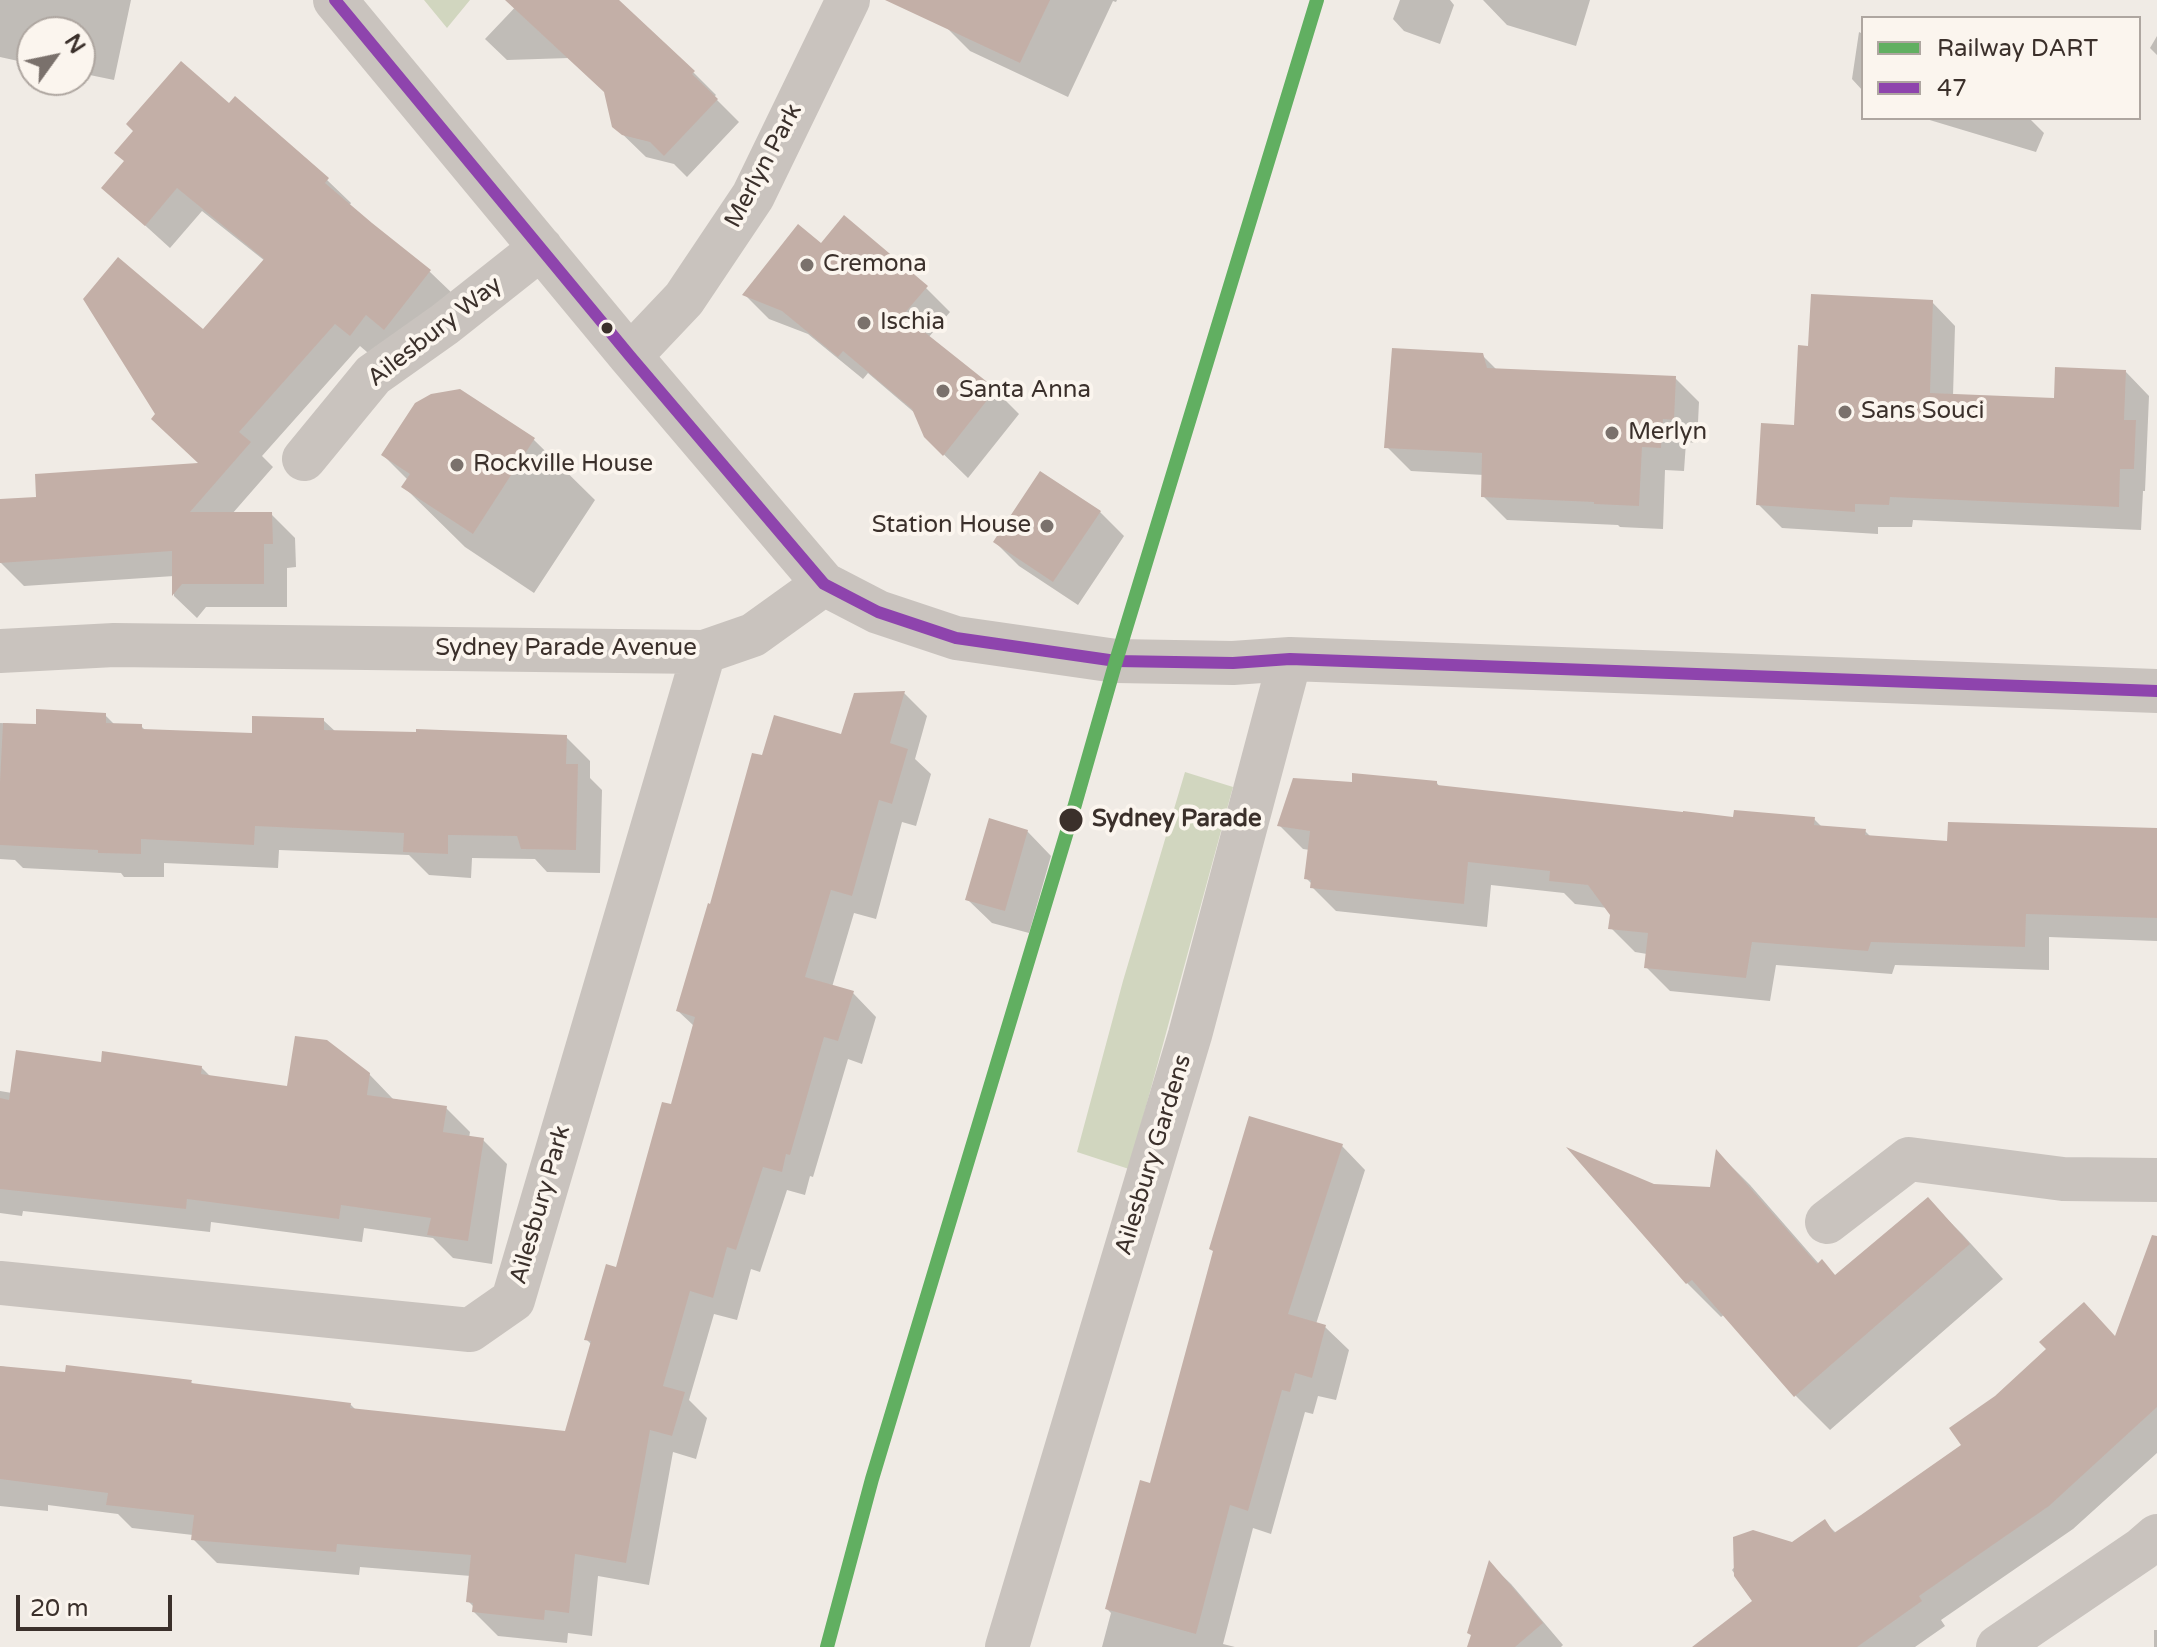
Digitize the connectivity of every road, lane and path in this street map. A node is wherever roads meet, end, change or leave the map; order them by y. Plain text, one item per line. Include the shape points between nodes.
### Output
1 (335, 0) edge
2 (848, 0) edge
3 (541, 248) junction
4 (630, 356) junction
5 (304, 459) dead end
6 (824, 584) junction
7 (0, 651) edge
8 (704, 652) junction
9 (1290, 659) junction
10 (2157, 691) edge
11 (2157, 1180) edge
12 (1827, 1222) dead end
13 (0, 1283) edge
14 (2157, 1536) edge
15 (1007, 1647) edge
16 (1998, 1647) edge

1 - 3 street
2 - 4 street, Merlyn Park via 753,196 684,299
3 - 4 street
3 - 5 street, Ailesbury Way via 373,375
4 - 6 street
6 - 8 street, Sydney Parade Avenue via 753,635
6 - 9 street via 878,612 956,638 1116,661
7 - 8 street, Sydney Parade Avenue via 114,645
8 - 13 street, Ailesbury Park via 513,1300 470,1330
9 - 10 street
9 - 15 street, Ailesbury Gardens via 1190,1035
11 - 12 street via 2063,1179 1909,1159
14 - 16 street

